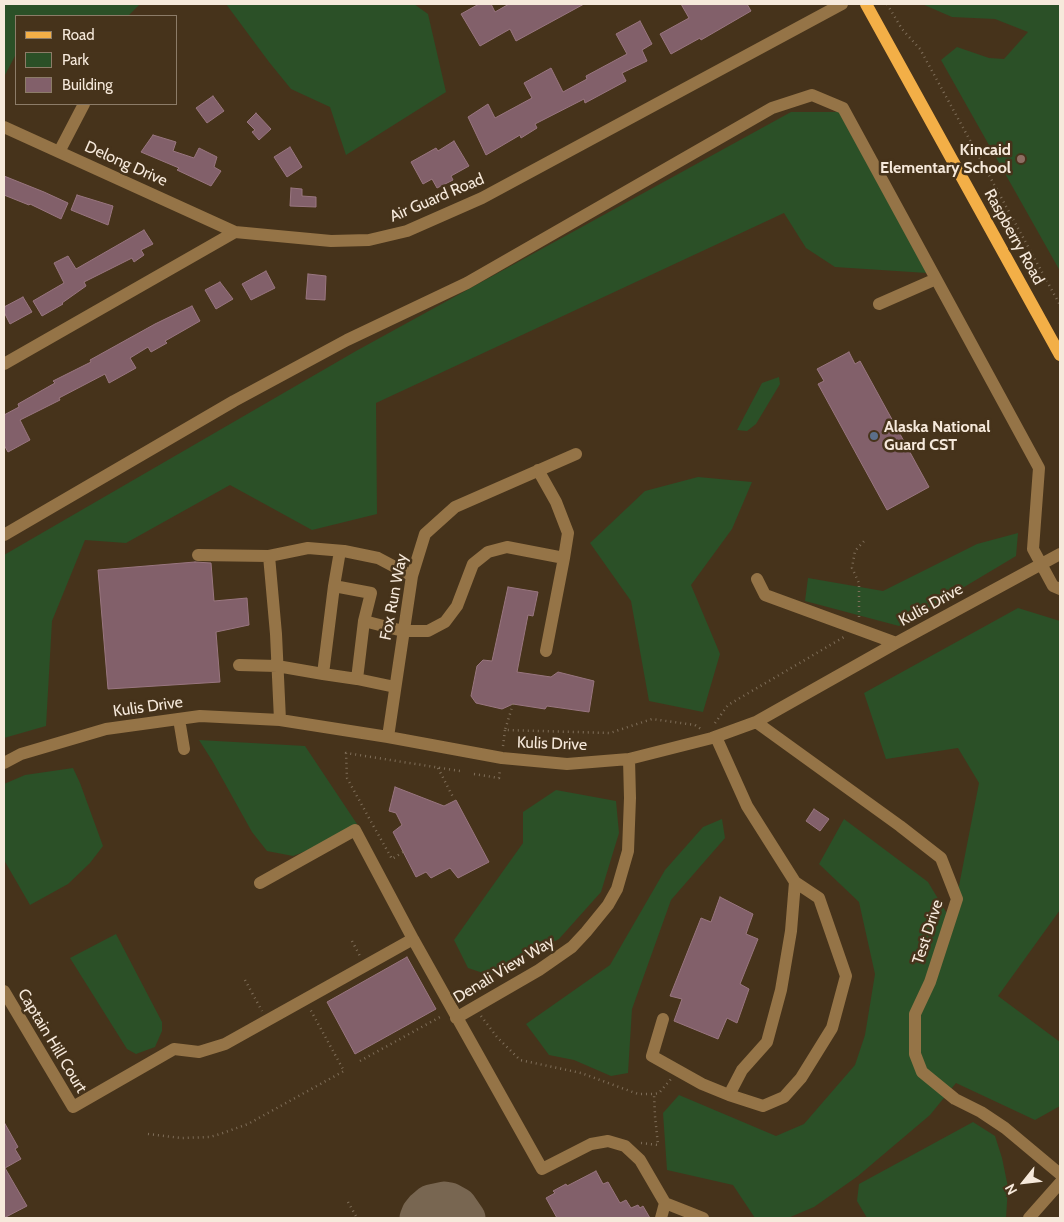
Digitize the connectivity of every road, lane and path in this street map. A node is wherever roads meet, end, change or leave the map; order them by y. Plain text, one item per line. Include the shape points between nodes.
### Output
1 (842, 4) edge
2 (868, 4) edge
3 (887, 4) edge
4 (84, 105) edge
5 (4, 126) edge
6 (60, 152) junction
7 (235, 232) junction
8 (936, 279) junction
9 (879, 304) dead end
10 (1060, 306) edge
11 (1060, 355) edge
12 (4, 364) edge
13 (576, 454) dead end
14 (538, 470) junction
15 (4, 535) edge
16 (866, 540) dead end
17 (340, 551) junction
18 (1060, 554) edge
19 (198, 555) dead end
20 (269, 556) junction
21 (564, 558) junction
22 (1041, 564) junction
23 (412, 576) junction
24 (757, 579) dead end
25 (334, 586) junction
26 (1060, 589) edge
27 (364, 621) junction
28 (853, 627) junction
29 (403, 631) junction
30 (896, 643) junction
31 (546, 651) dead end
32 (239, 665) dead end
33 (277, 666) junction
34 (323, 674) junction
35 (357, 679) junction
36 (395, 687) junction
37 (513, 704) dead end
38 (179, 719) junction
39 (280, 720) junction
40 (756, 722) junction
41 (504, 730) junction
42 (711, 734) junction
43 (388, 737) junction
44 (184, 749) dead end
45 (503, 752) dead end
46 (629, 759) junction
47 (4, 763) edge
48 (500, 767) dead end
49 (438, 768) junction
50 (460, 771) dead end
51 (474, 774) dead end
52 (454, 799) dead end
53 (403, 852) dead end
54 (796, 882) junction
55 (260, 883) dead end
56 (413, 939) junction
57 (352, 941) dead end
58 (363, 961) dead end
59 (245, 980) dead end
60 (4, 991) edge
61 (254, 996) dead end
62 (308, 1005) dead end
63 (474, 1007) junction
64 (442, 1014) dead end
65 (456, 1018) junction
66 (663, 1019) dead end
67 (360, 1061) dead end
68 (674, 1076) dead end
69 (654, 1094) junction
70 (729, 1095) junction
71 (148, 1134) dead end
72 (639, 1143) dead end
73 (1060, 1174) edge
74 (1060, 1183) edge
75 (348, 1202) dead end
76 (665, 1203) junction
77 (357, 1218) edge
78 (661, 1218) edge
79 (703, 1218) edge
80 (1029, 1218) edge

1 - 7 street, Air Guard Road via 482,198 407,231 369,240 331,241
2 - 11 main road, Raspberry Road
3 - 10 path via 902,30 920,50
4 - 6 street
5 - 6 street, Delong Drive
6 - 7 street, Delong Drive
7 - 12 street
8 - 9 street
8 - 15 street via 843,108 812,95 772,108 467,283 347,340 234,401
8 - 22 street via 1039,468 1033,549
13 - 14 street, Fox Run Way
14 - 21 street via 568,533
14 - 23 street, Fox Run Way via 454,507 425,534
16 - 28 path via 855,551 853,560 852,568 859,583 859,619
17 - 20 street via 308,548
17 - 23 street via 378,558
17 - 25 street
18 - 22 street, Kulis Drive
19 - 20 street
20 - 33 street
21 - 29 street via 507,547 488,552 474,564 458,606 445,622 428,631
21 - 31 street
22 - 26 street via 1053,586
22 - 30 street, Kulis Drive
23 - 29 street, Fox Run Way
24 - 28 street via 765,595
25 - 27 street via 371,593
25 - 34 street
27 - 29 street
27 - 35 street
28 - 30 street
28 - 42 path via 847,635 728,705
29 - 36 street, Fox Run Way
30 - 40 street, Kulis Drive
32 - 33 street
33 - 34 street
33 - 39 street
34 - 35 street
35 - 36 street
36 - 43 street, Fox Run Way
37 - 41 path
38 - 39 street, Kulis Drive via 200,716
38 - 44 street
38 - 47 street, Kulis Drive via 106,729 21,754
39 - 43 street, Kulis Drive
40 - 42 street, Kulis Drive
40 - 73 street, Test Drive via 941,858 957,899 930,982 915,1014 918,1063 922,1072 956,1099 1005,1128
41 - 42 path via 610,734 652,718 695,725
41 - 45 path
42 - 46 street, Kulis Drive
42 - 54 street via 747,806
43 - 46 street, Kulis Drive via 494,758 567,764
46 - 63 street, Denali View Way via 628,851 617,889 608,905 572,947
48 - 51 path via 499,778
49 - 50 path
49 - 52 path
49 - 53 path via 346,753 346,778 374,827 392,858
54 - 70 street via 782,990 767,1042 742,1070
54 - 70 street via 819,898 846,976 832,1028 801,1078 784,1097 763,1106
55 - 56 street via 355,830
56 - 60 street, Captain Hill Court via 225,1044 199,1052 174,1049 73,1108
56 - 65 street
57 - 58 path
59 - 61 path
62 - 71 path via 344,1071 248,1124 220,1134 204,1138
63 - 65 street, Denali View Way
63 - 69 path via 520,1060 581,1073 638,1094
64 - 67 path
65 - 76 street via 542,1169 592,1144 608,1141 625,1146 640,1160
66 - 70 street via 652,1056
68 - 69 path
69 - 72 path via 658,1145
74 - 80 street
75 - 77 path
76 - 78 street
76 - 79 street

